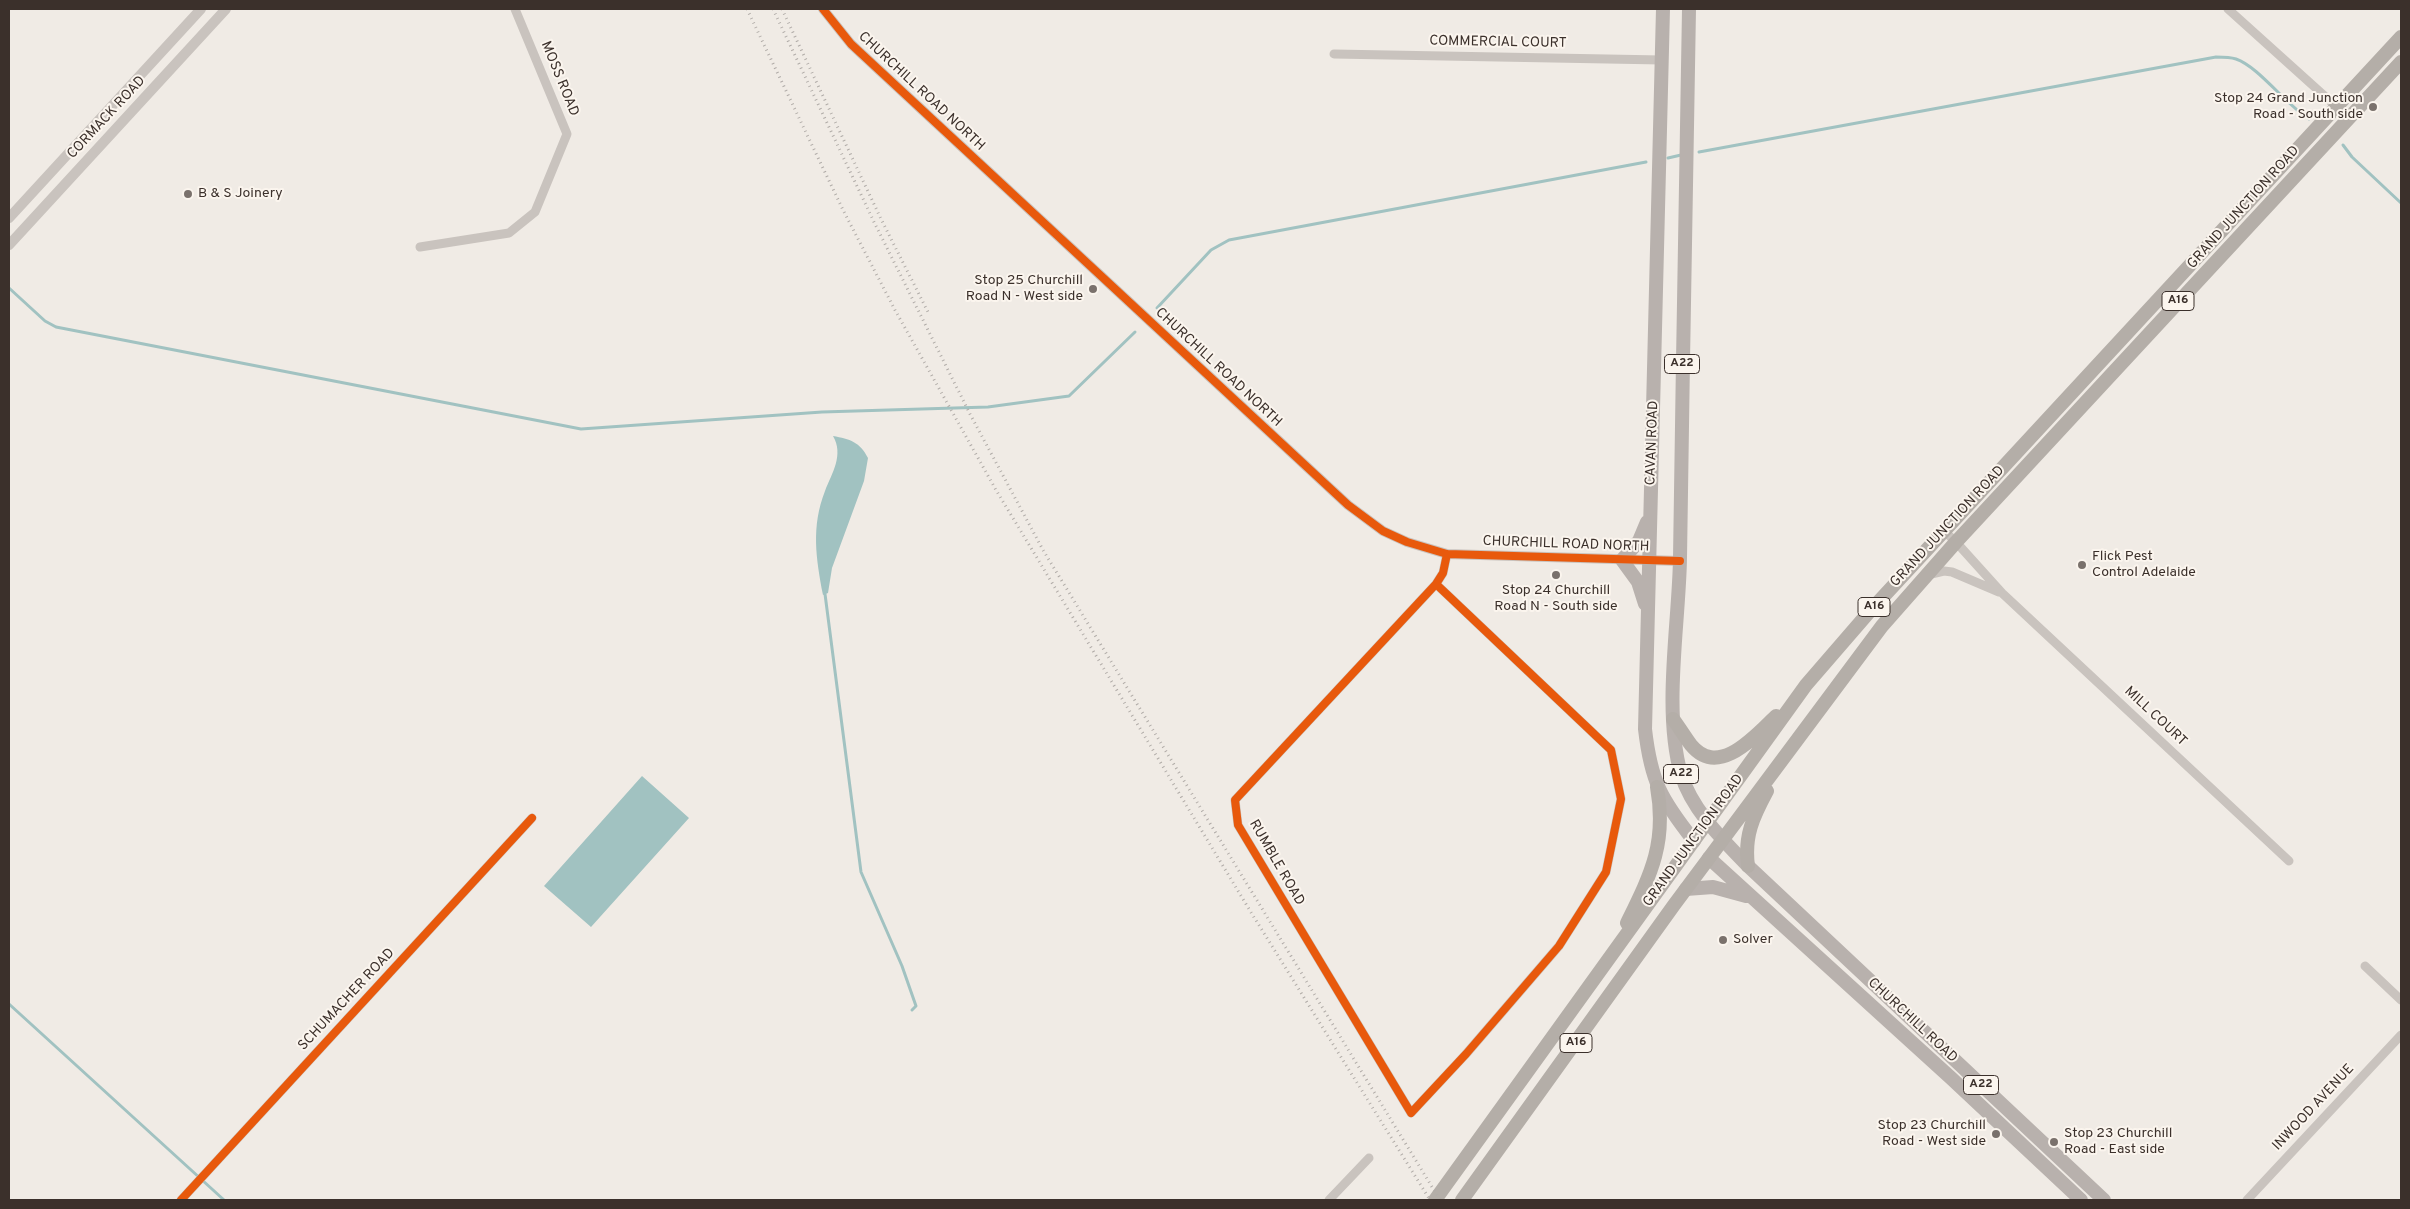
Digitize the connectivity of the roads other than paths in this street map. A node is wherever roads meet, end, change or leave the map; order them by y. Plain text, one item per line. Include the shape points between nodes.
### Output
1 (201, 9) edge
2 (226, 9) edge
3 (515, 9) edge
4 (823, 9) edge
5 (1663, 9) edge
6 (1689, 9) edge
7 (2228, 9) edge
8 (2401, 37) edge
9 (1334, 54) dead end
10 (1662, 60) junction
11 (2401, 62) edge
12 (2337, 107) junction
13 (2349, 118) junction
14 (9, 218) edge
15 (9, 245) edge
16 (420, 247) dead end
17 (2170, 300) junction
18 (1651, 514) junction
19 (1944, 531) junction
20 (1956, 542) junction
21 (1447, 554) junction
22 (1622, 560) junction
23 (1650, 560) junction
24 (1680, 561) junction
25 (1926, 576) junction
26 (1436, 584) junction
27 (2002, 593) junction
28 (1649, 616) junction
29 (1806, 685) junction
30 (1673, 719) junction
31 (1797, 739) junction
32 (1657, 787) junction
33 (532, 818) dead end
34 (1708, 821) junction
35 (1723, 839) junction
36 (1694, 841) junction
37 (1709, 858) junction
38 (2289, 861) dead end
39 (1748, 866) junction
40 (1686, 890) junction
41 (1758, 903) junction
42 (1609, 959) junction
43 (2364, 966) dead end
44 (2401, 1000) edge
45 (2401, 1035) edge
46 (1961, 1066) junction
47 (1951, 1078) junction
48 (1369, 1158) dead end
49 (1463, 1198) edge
50 (181, 1200) edge
51 (1329, 1200) edge
52 (1436, 1200) edge
53 (2081, 1200) edge
54 (2104, 1200) edge
55 (2247, 1200) edge

1 - 14 street, CORMACK ROAD
2 - 15 street, CORMACK ROAD
3 - 16 street, MOSS ROAD via 566,134 553,169 535,212 509,233
4 - 21 street, CHURCHILL ROAD NORTH via 851,44 1363,517 1407,542
5 - 10 main road, CAVAN ROAD / A22
6 - 24 main road, CAVAN ROAD / A22
7 - 12 street
8 - 12 highway, GRAND JUNCTION ROAD / A16
9 - 10 street, COMMERCIAL COURT
10 - 18 main road, CAVAN ROAD / A22
11 - 13 highway, GRAND JUNCTION ROAD / A16
12 - 13 street
12 - 17 highway, GRAND JUNCTION ROAD / A16
13 - 17 highway, GRAND JUNCTION ROAD / A16
17 - 19 highway, GRAND JUNCTION ROAD / A16
17 - 20 highway, GRAND JUNCTION ROAD / A16
18 - 22 main road via 1639,542
18 - 23 main road, CAVAN ROAD / A22
19 - 20 street, MILL COURT
19 - 29 highway, GRAND JUNCTION ROAD / A16
20 - 25 highway, GRAND JUNCTION ROAD / A16
20 - 27 street, MILL COURT
21 - 22 street, CHURCHILL ROAD NORTH
21 - 26 street, RUMBLE ROAD via 1443,573
22 - 23 street, CHURCHILL ROAD NORTH
22 - 28 main road via 1638,582
23 - 24 street, CHURCHILL ROAD NORTH
23 - 28 main road, CAVAN ROAD / A22
24 - 30 main road, CAVAN ROAD / A22
25 - 27 street, MILL COURT via 1952,572
25 - 31 highway, GRAND JUNCTION ROAD / A16 via 1882,626
26 - 26 street, RUMBLE ROAD via 1235,800 1238,825 1411,1113 1559,946 1606,872 1621,799 1611,750
27 - 38 street, MILL COURT
28 - 32 main road, CAVAN ROAD / A22 via 1645,729
29 - 30 highway via 1735,753 1720,756 1700,752 1691,745
29 - 34 highway, GRAND JUNCTION ROAD / A16
30 - 34 main road, CAVAN ROAD / A22 via 1688,793
31 - 35 highway, GRAND JUNCTION ROAD / A16
31 - 39 highway via 1749,827
32 - 36 main road, CAVAN ROAD / A22
32 - 42 highway via 1662,816 1659,842 1641,895
33 - 50 street, SCHUMACHER ROAD
34 - 35 main road, CAVAN ROAD / A22
34 - 36 highway, GRAND JUNCTION ROAD / A16
35 - 37 highway, GRAND JUNCTION ROAD / A16
35 - 39 main road, CHURCHILL ROAD / A22
36 - 37 highway, CAVAN ROAD / A22
36 - 42 highway, GRAND JUNCTION ROAD / A16
37 - 40 highway, GRAND JUNCTION ROAD / A16
37 - 41 main road, CHURCHILL ROAD / A22
39 - 46 main road, CHURCHILL ROAD / A22
40 - 41 main road via 1713,887 1739,893
40 - 49 highway, GRAND JUNCTION ROAD / A16
41 - 47 main road, CHURCHILL ROAD / A22
42 - 52 highway, GRAND JUNCTION ROAD / A16
43 - 44 street
45 - 55 street, INWOOD AVENUE
46 - 47 main road
46 - 54 main road, CHURCHILL ROAD / A22
47 - 53 main road, CHURCHILL ROAD / A22
48 - 51 street

